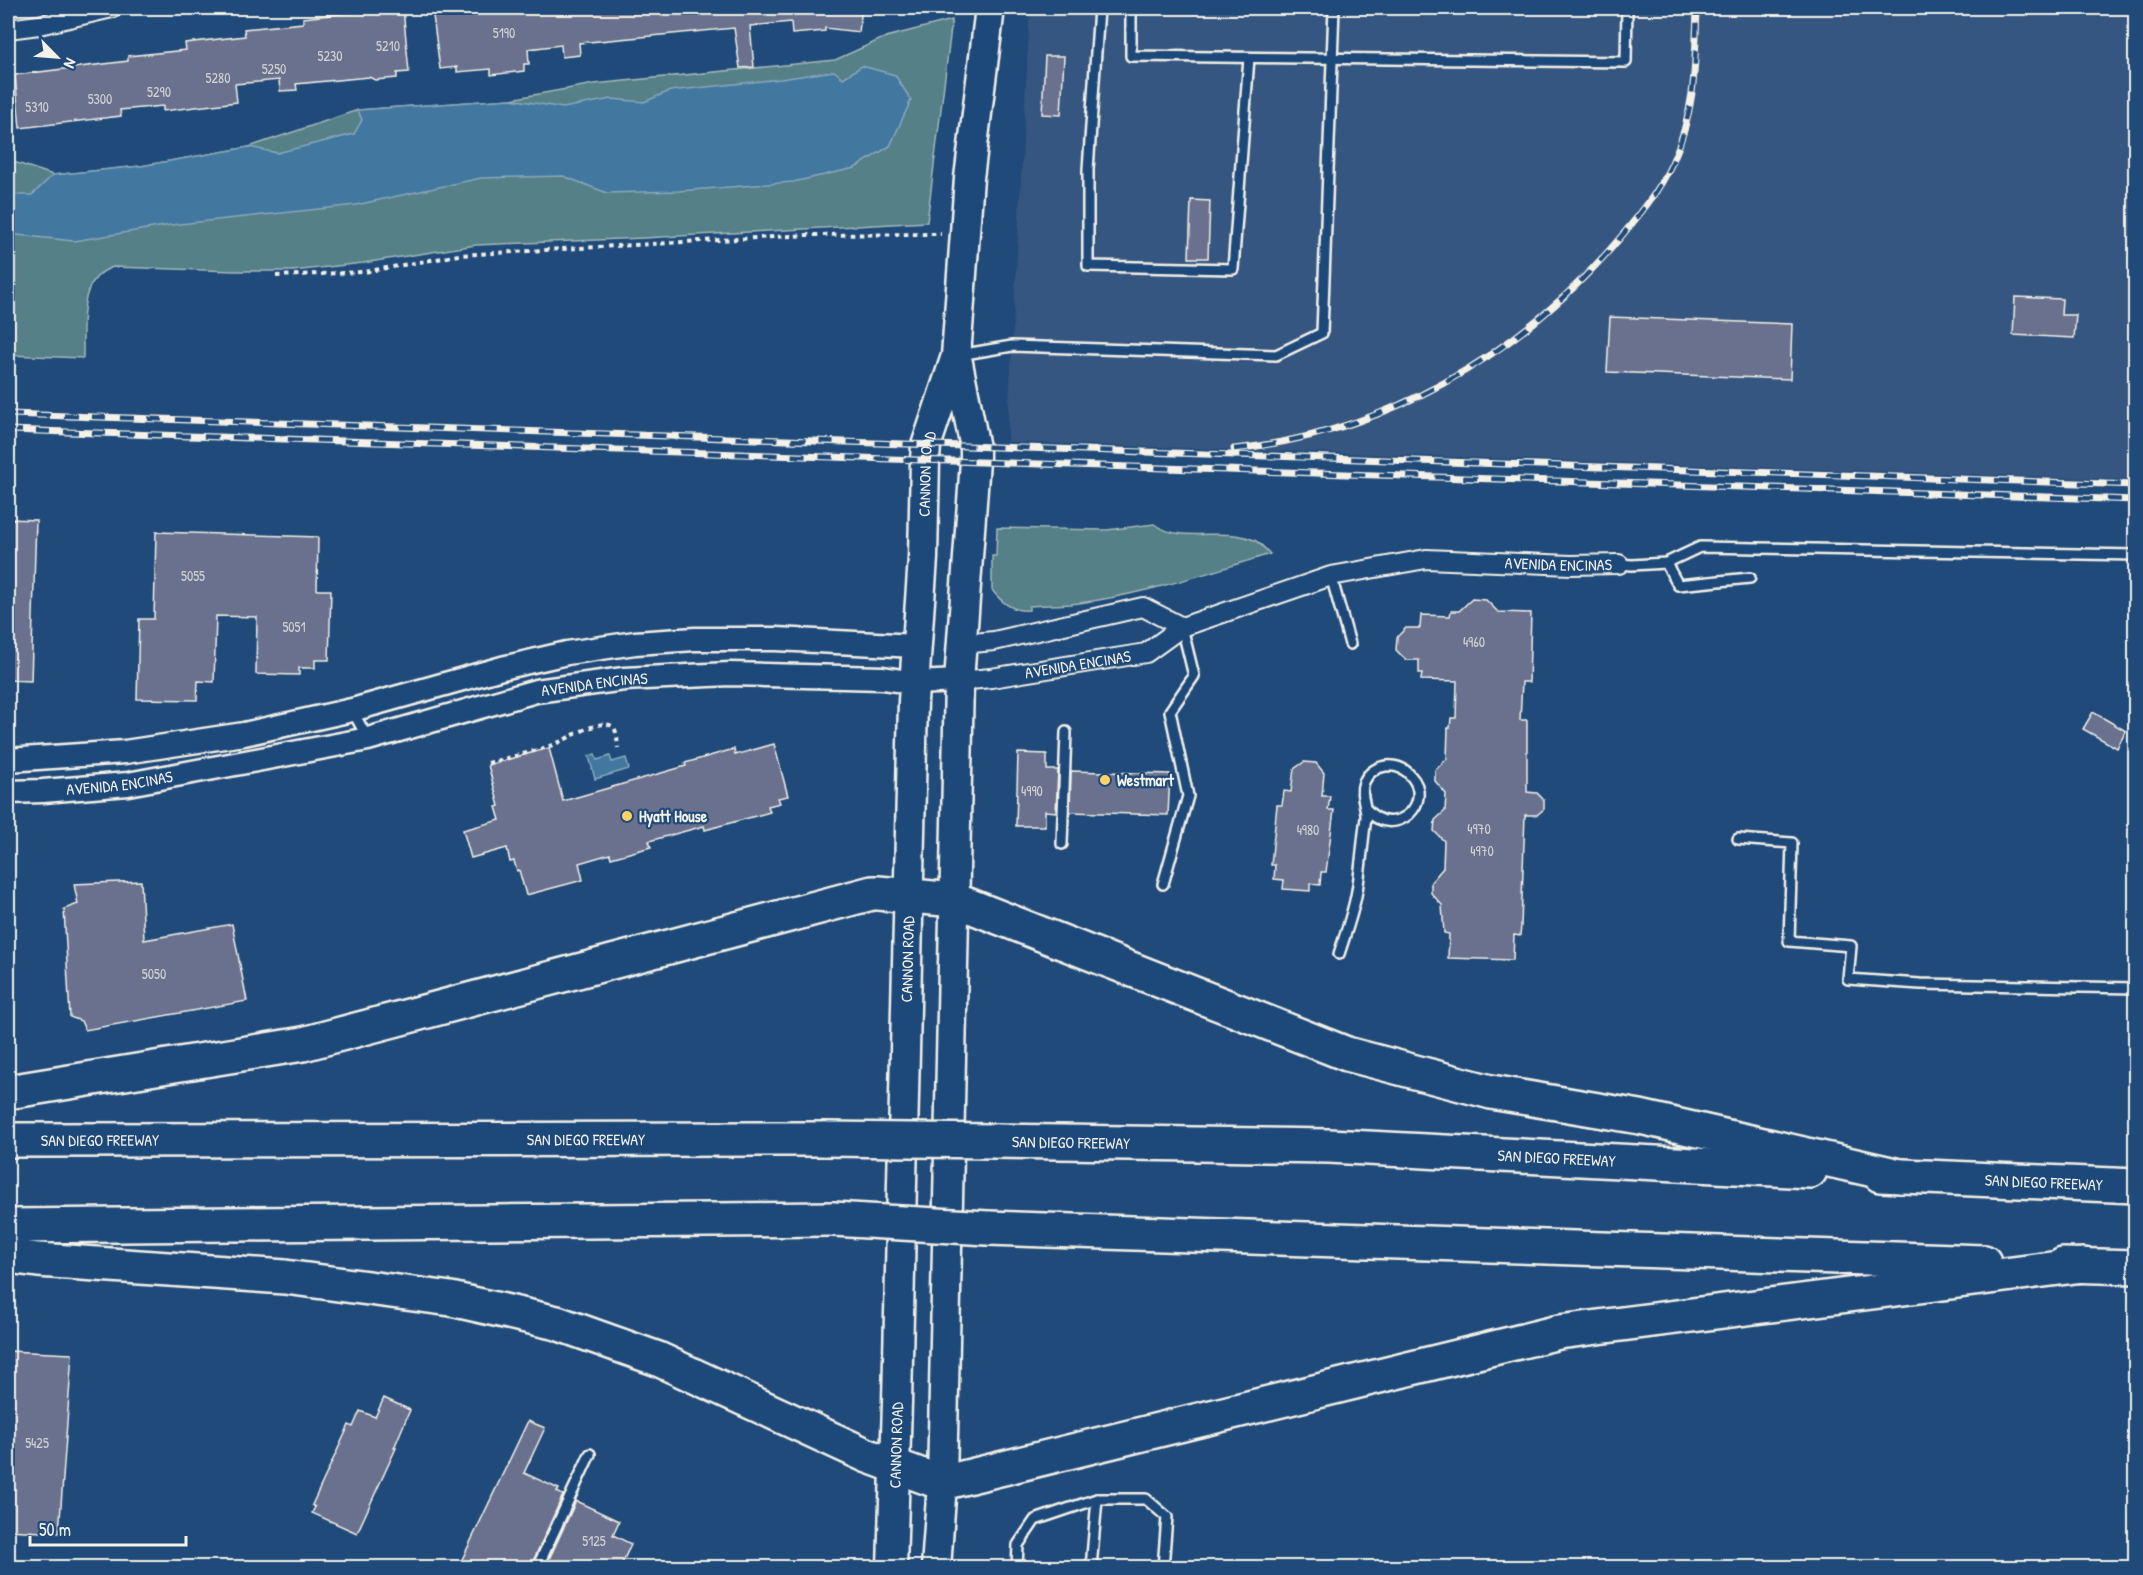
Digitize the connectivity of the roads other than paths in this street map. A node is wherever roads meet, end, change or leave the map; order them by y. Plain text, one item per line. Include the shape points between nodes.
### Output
1 (112, 8) edge
2 (990, 8) edge
3 (1099, 8) edge
4 (1131, 8) edge
5 (1334, 8) edge
6 (1627, 8) edge
7 (8, 29) edge
8 (1249, 58) junction
9 (1333, 59) junction
10 (956, 356) junction
11 (2136, 555) edge
12 (1666, 563) junction
13 (1619, 564) joint
14 (1331, 576) junction
15 (1750, 578) dead end
16 (1182, 627) junction
17 (962, 644) junction
18 (1350, 644) dead end
19 (916, 646) junction
20 (959, 681) junction
21 (915, 683) junction
22 (352, 710) junction
23 (1066, 732) dead end
24 (368, 739) junction
25 (8, 760) edge
26 (8, 792) edge
27 (1366, 810) junction
28 (1738, 839) dead end
29 (1062, 844) dead end
30 (1163, 884) dead end
31 (909, 896) junction
32 (955, 900) junction
33 (1339, 954) dead end
34 (2136, 988) edge
35 (8, 1092) edge
36 (8, 1140) edge
37 (1900, 1176) junction
38 (2136, 1186) edge
39 (8, 1226) edge
40 (8, 1256) edge
41 (2083, 1265) junction
42 (2136, 1267) edge
43 (590, 1454) dead end
44 (896, 1466) junction
45 (942, 1483) junction
46 (1097, 1499) junction
47 (537, 1568) edge
48 (892, 1568) edge
49 (936, 1568) edge
50 (1017, 1568) edge
51 (1090, 1568) edge
52 (1162, 1568) edge

1 - 7 street
2 - 10 main road, CANNON ROAD via 969,178
3 - 8 lane via 1088,170 1088,266 1233,269
4 - 8 lane via 1131,56
5 - 9 lane
6 - 9 lane via 1626,62
8 - 9 lane
9 - 10 lane via 1322,333 1276,355 1012,346
10 - 17 main road, CANNON ROAD via 975,448
10 - 19 main road, CANNON ROAD via 926,446
11 - 12 lane via 1700,547
12 - 13 lane
12 - 15 lane via 1678,585
13 - 14 street, AVENIDA ENCINAS via 1426,559
14 - 16 street, AVENIDA ENCINAS
14 - 18 lane
16 - 17 street via 1143,607 1002,639
16 - 20 street, AVENIDA ENCINAS via 1146,653
16 - 30 lane via 1194,676 1170,711 1188,796
17 - 20 main road, CANNON ROAD
19 - 21 main road, CANNON ROAD
19 - 22 street, AVENIDA ENCINAS via 776,639 635,643 502,668
20 - 21 street, AVENIDA ENCINAS
20 - 32 main road, CANNON ROAD
21 - 24 street, AVENIDA ENCINAS via 880,678 730,674 624,679 536,691
21 - 31 main road, CANNON ROAD
22 - 24 lane
22 - 25 street, AVENIDA ENCINAS via 193,743
23 - 29 lane
24 - 26 street, AVENIDA ENCINAS via 128,784
27 - 27 lane via 1382,821 1400,820 1408,815 1418,800 1410,774 1384,766 1369,775 1362,792
27 - 33 lane via 1356,896
28 - 34 lane via 1792,843 1789,941 1851,946 1848,979
31 - 32 highway
31 - 35 highway via 872,893 303,1044
31 - 44 main road, CANNON ROAD
32 - 37 highway via 1347,1054 1491,1092 1640,1117
32 - 45 main road, CANNON ROAD
36 - 37 highway, SAN DIEGO FREEWAY, bridge via 826,1139 1329,1146
37 - 38 highway, SAN DIEGO FREEWAY
39 - 41 highway, bridge via 833,1219 987,1228
40 - 44 highway via 285,1277 451,1299 536,1318 658,1359 864,1455
41 - 42 highway
41 - 45 highway via 1559,1332
43 - 47 lane
44 - 45 highway
44 - 48 main road, CANNON ROAD
45 - 49 main road, CANNON ROAD
46 - 50 lane via 1035,1520 1018,1545
46 - 51 lane
46 - 52 lane via 1146,1499 1167,1517

